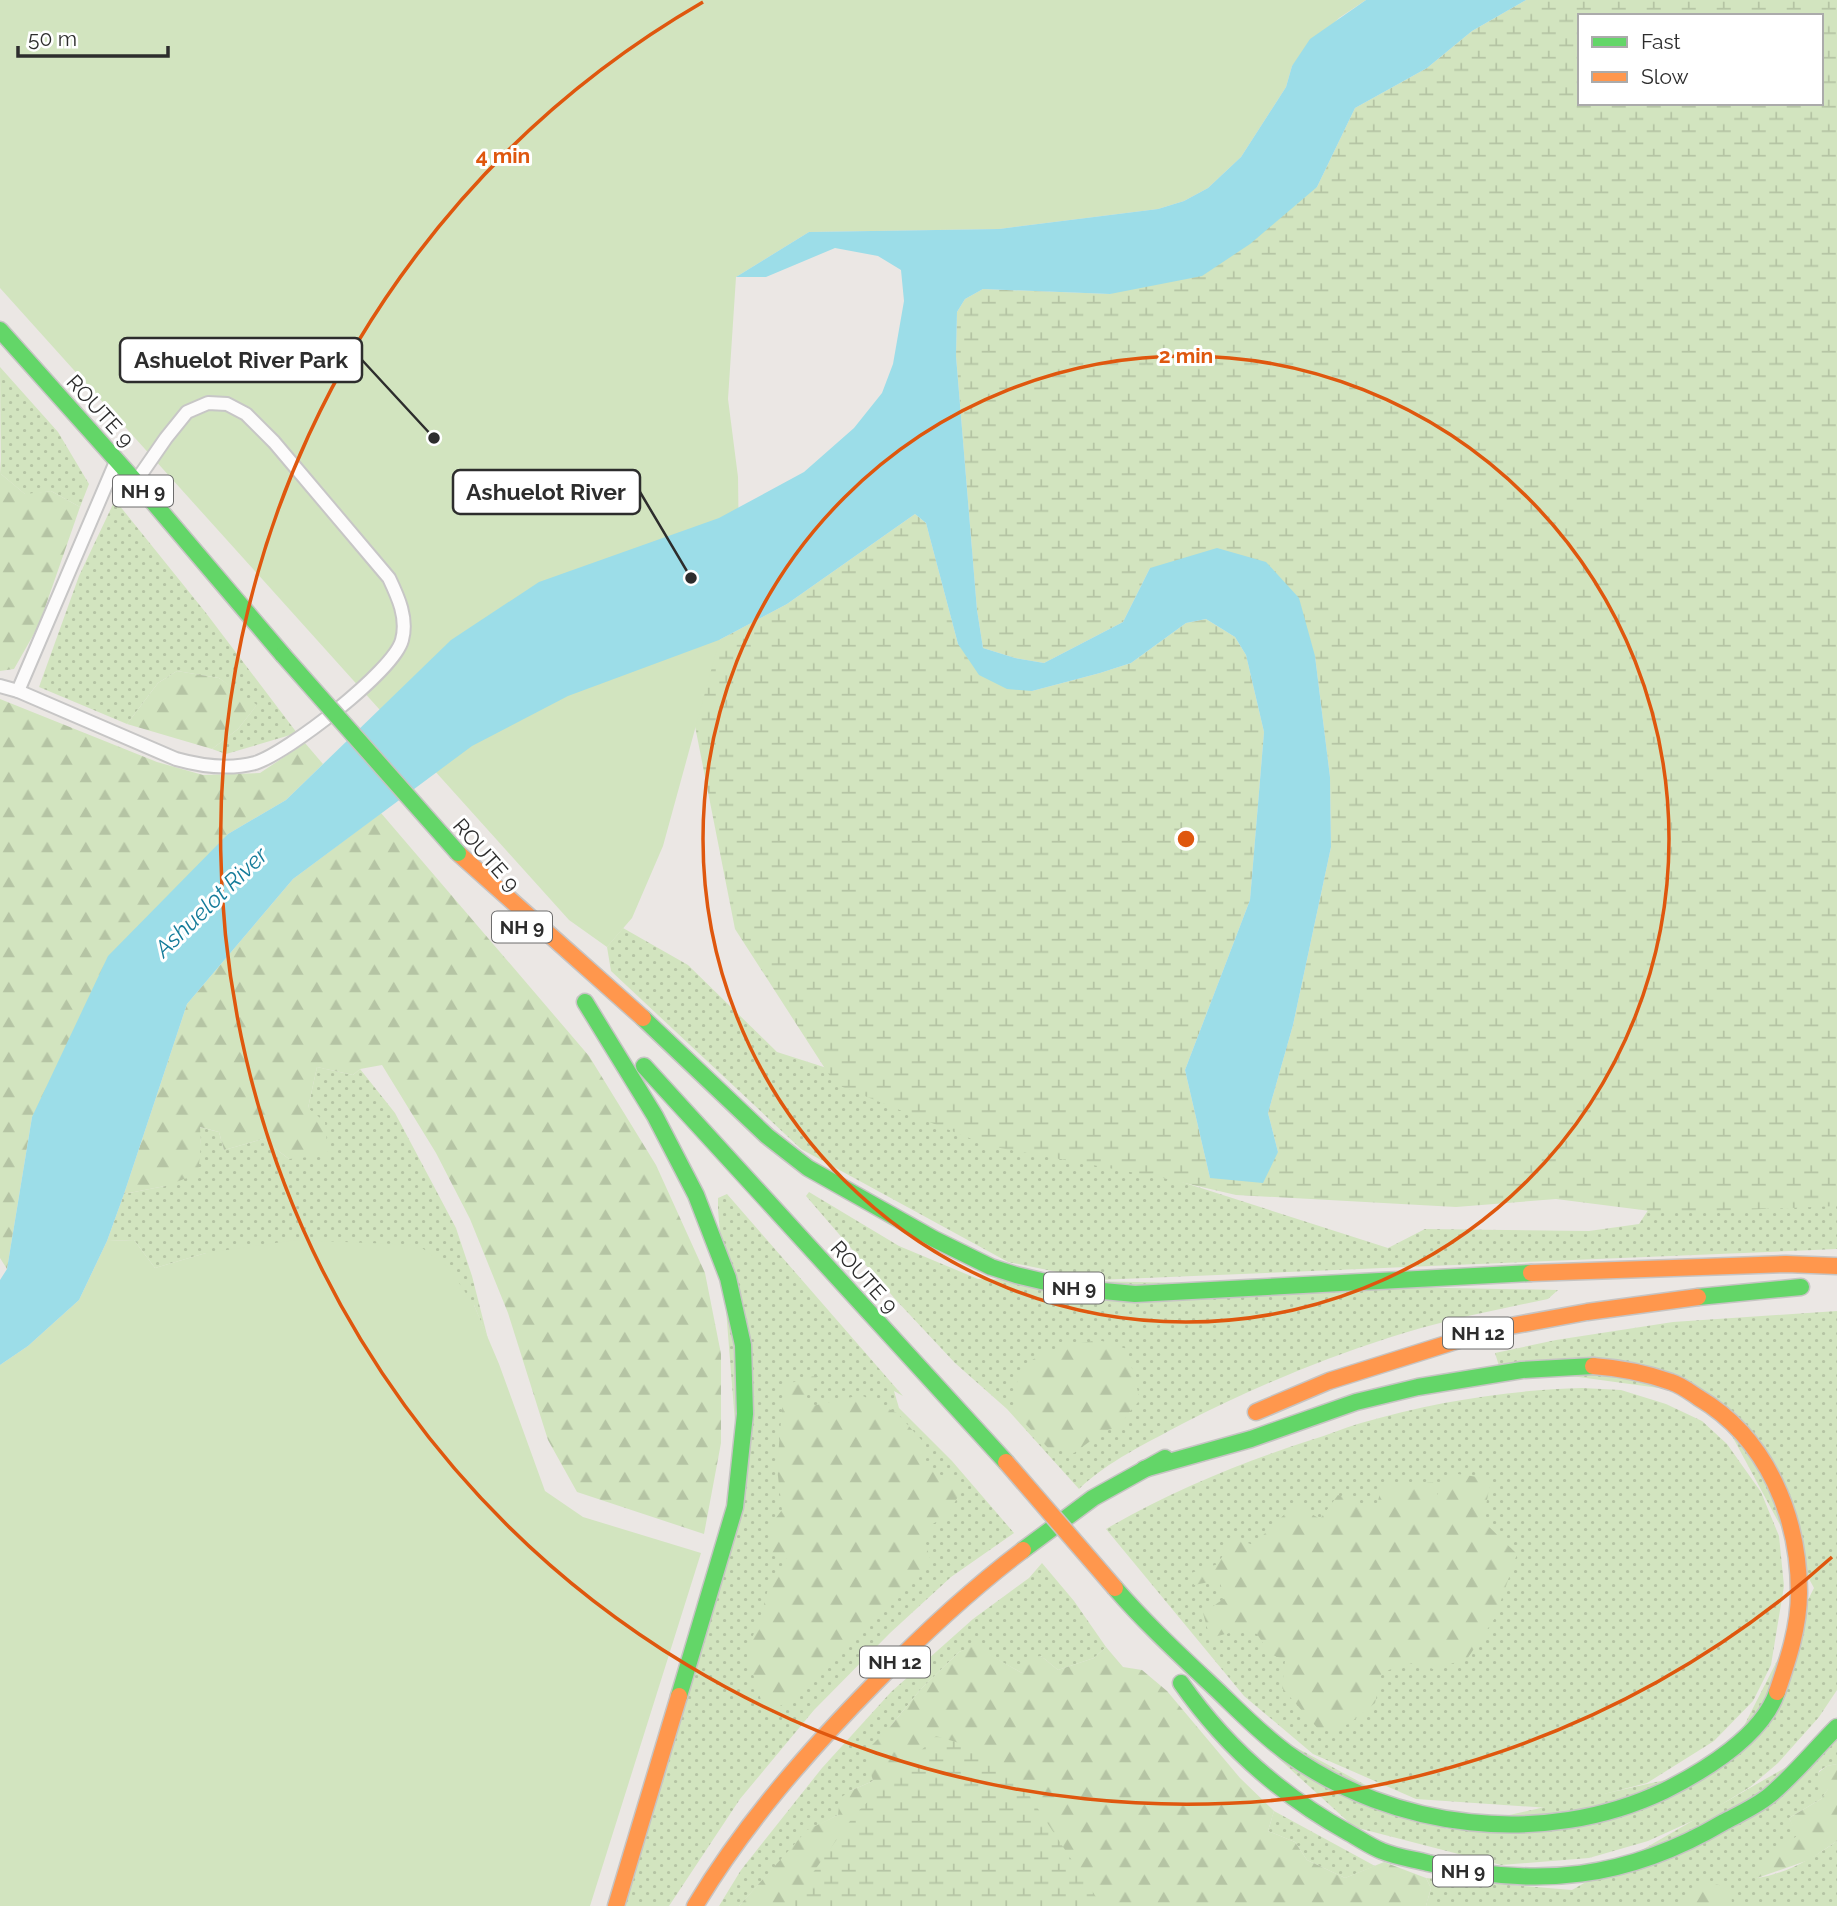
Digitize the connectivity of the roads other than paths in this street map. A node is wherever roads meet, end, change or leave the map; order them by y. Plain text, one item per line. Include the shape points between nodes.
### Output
1 (0, 330) edge
2 (116, 460) junction
3 (136, 482) junction
4 (0, 686) edge
5 (18, 691) junction
6 (458, 853) junction
7 (540, 949) dead end
8 (1837, 1266) edge
9 (1823, 1285) dead end
10 (1247, 1416) dead end
11 (1212, 1433) dead end
12 (1144, 1469) junction
13 (1143, 1621) junction
14 (1837, 1727) edge
15 (616, 1906) edge
16 (695, 1906) edge

1 - 2 highway, ROUTE 9 / NH 9
2 - 3 highway, ROUTE 9 / NH 9
2 - 5 lane
3 - 5 lane via 187,412 208,403 227,404 246,414 389,578 400,602 402,642 388,664 344,704 256,763 200,766 176,759
3 - 6 highway, ROUTE 9 / NH 9, bridge
4 - 5 lane
6 - 7 highway, ROUTE 9 / NH 9
6 - 8 highway, NH 9 via 599,977 767,1136 808,1168 934,1239 1016,1275 1071,1288 1135,1294 1553,1272
9 - 10 highway, NH 12 via 1587,1311 1494,1329 1329,1381
11 - 12 highway, NH 12
12 - 13 highway via 1248,1440 1353,1403 1413,1389 1517,1370 1616,1368 1688,1387 1741,1424 1758,1443 1780,1474 1794,1507 1807,1586 1799,1648 1773,1702 1749,1732 1716,1760 1622,1808 1514,1825 1430,1818 1335,1784 1287,1753
12 - 16 highway, NH 12 via 1093,1497 936,1621 780,1786 718,1867
13 - 14 highway, NH 9 via 1197,1706 1275,1786 1382,1852 1454,1869 1520,1878 1578,1874 1625,1866 1667,1852 1769,1796
13 - 15 highway, ROUTE 9 / NH 9, bridge via 1006,1462 581,996 674,1149 704,1210 739,1324 745,1384 744,1447 735,1507

